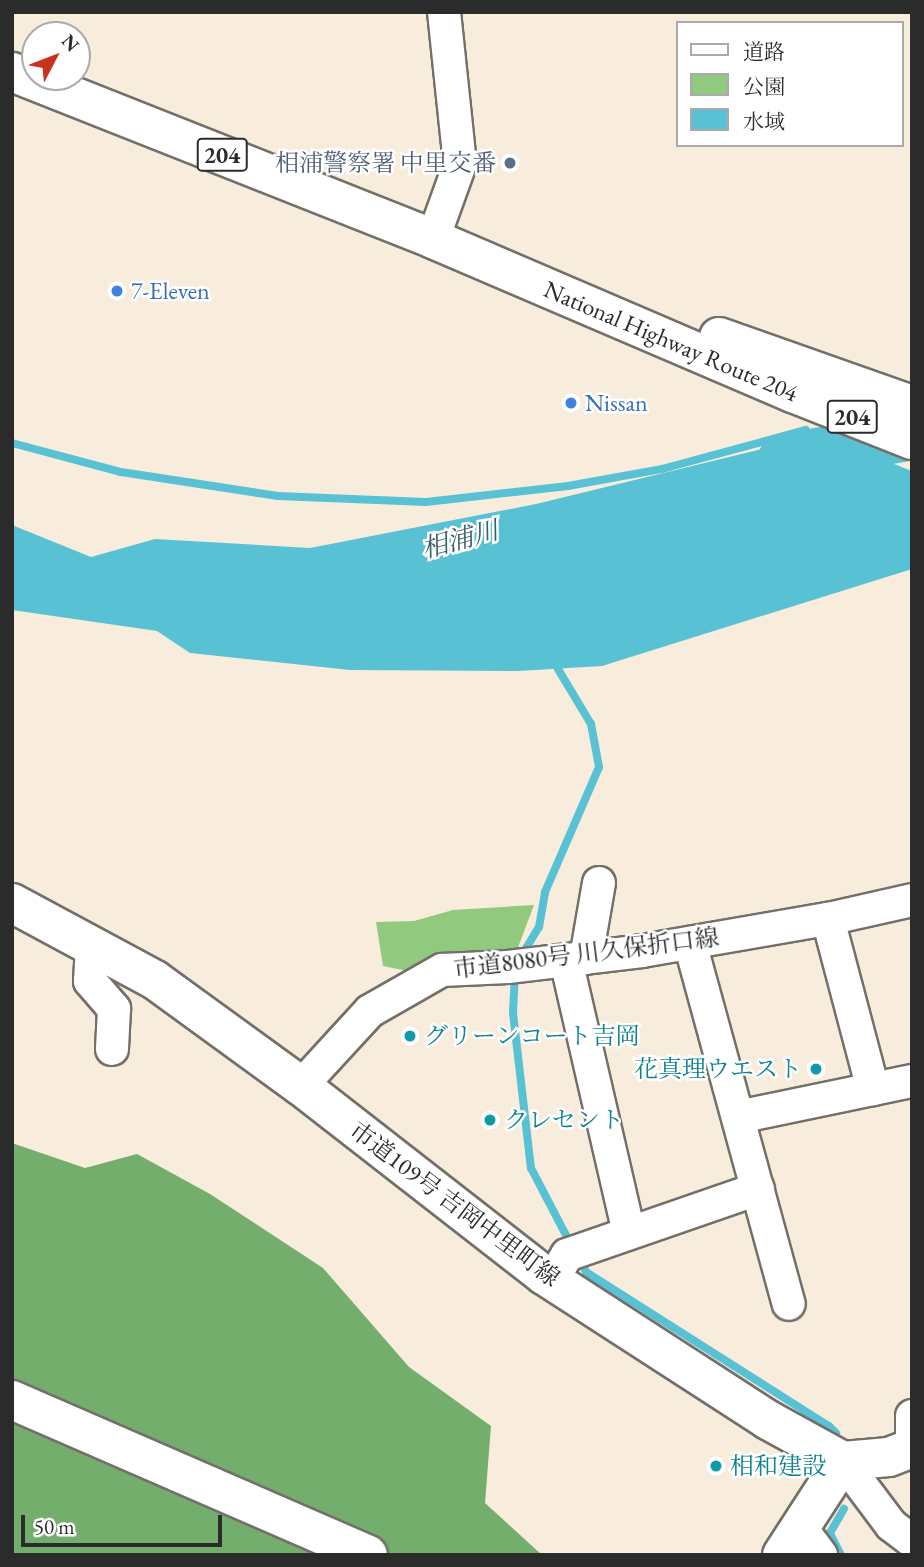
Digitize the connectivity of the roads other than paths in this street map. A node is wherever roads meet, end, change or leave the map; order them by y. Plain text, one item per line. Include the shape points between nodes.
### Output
1 (444, 12) edge
2 (12, 72) edge
3 (433, 239) junction
4 (912, 405) edge
5 (912, 440) edge
6 (599, 883) dead end
7 (912, 900) edge
8 (12, 903) edge
9 (828, 919) junction
10 (690, 943) junction
11 (92, 944) junction
12 (576, 959) junction
13 (112, 1049) dead end
14 (912, 1081) edge
15 (301, 1086) junction
16 (873, 1088) junction
17 (738, 1117) junction
18 (758, 1189) junction
19 (629, 1234) junction
20 (552, 1280) junction
21 (789, 1304) dead end
22 (12, 1400) edge
23 (912, 1416) edge
24 (912, 1433) edge
25 (912, 1448) edge
26 (843, 1461) junction
27 (912, 1541) edge
28 (801, 1545) edge
29 (368, 1555) edge

1 - 3 street via 460,164
2 - 3 main road, National Highway Route 204 / 204
3 - 4 main road, National Highway Route 204 / 204
3 - 5 main road, National Highway Route 204 / 204
6 - 12 street
7 - 9 street, 市道8080号 川久保折口線
8 - 11 main road, 市道109号 吉岡中里町線
9 - 10 street, 市道8080号 川久保折口線
9 - 16 street
10 - 12 street, 市道8080号 川久保折口線
10 - 17 street
11 - 13 street via 90,981 114,1009
11 - 15 main road, 市道109号 吉岡中里町線 via 155,980
12 - 15 street, 市道8080号 川久保折口線 via 442,970 370,1011
12 - 19 street
14 - 16 street
15 - 20 main road, 市道109号 吉岡中里町線
16 - 17 street
17 - 18 street
18 - 19 street
18 - 21 street
19 - 20 street via 567,1255
20 - 26 main road, 市道109号 吉岡中里町線 via 768,1420
22 - 29 main road
23 - 24 street
25 - 26 main road via 890,1457
26 - 27 street via 891,1525
26 - 28 main road

